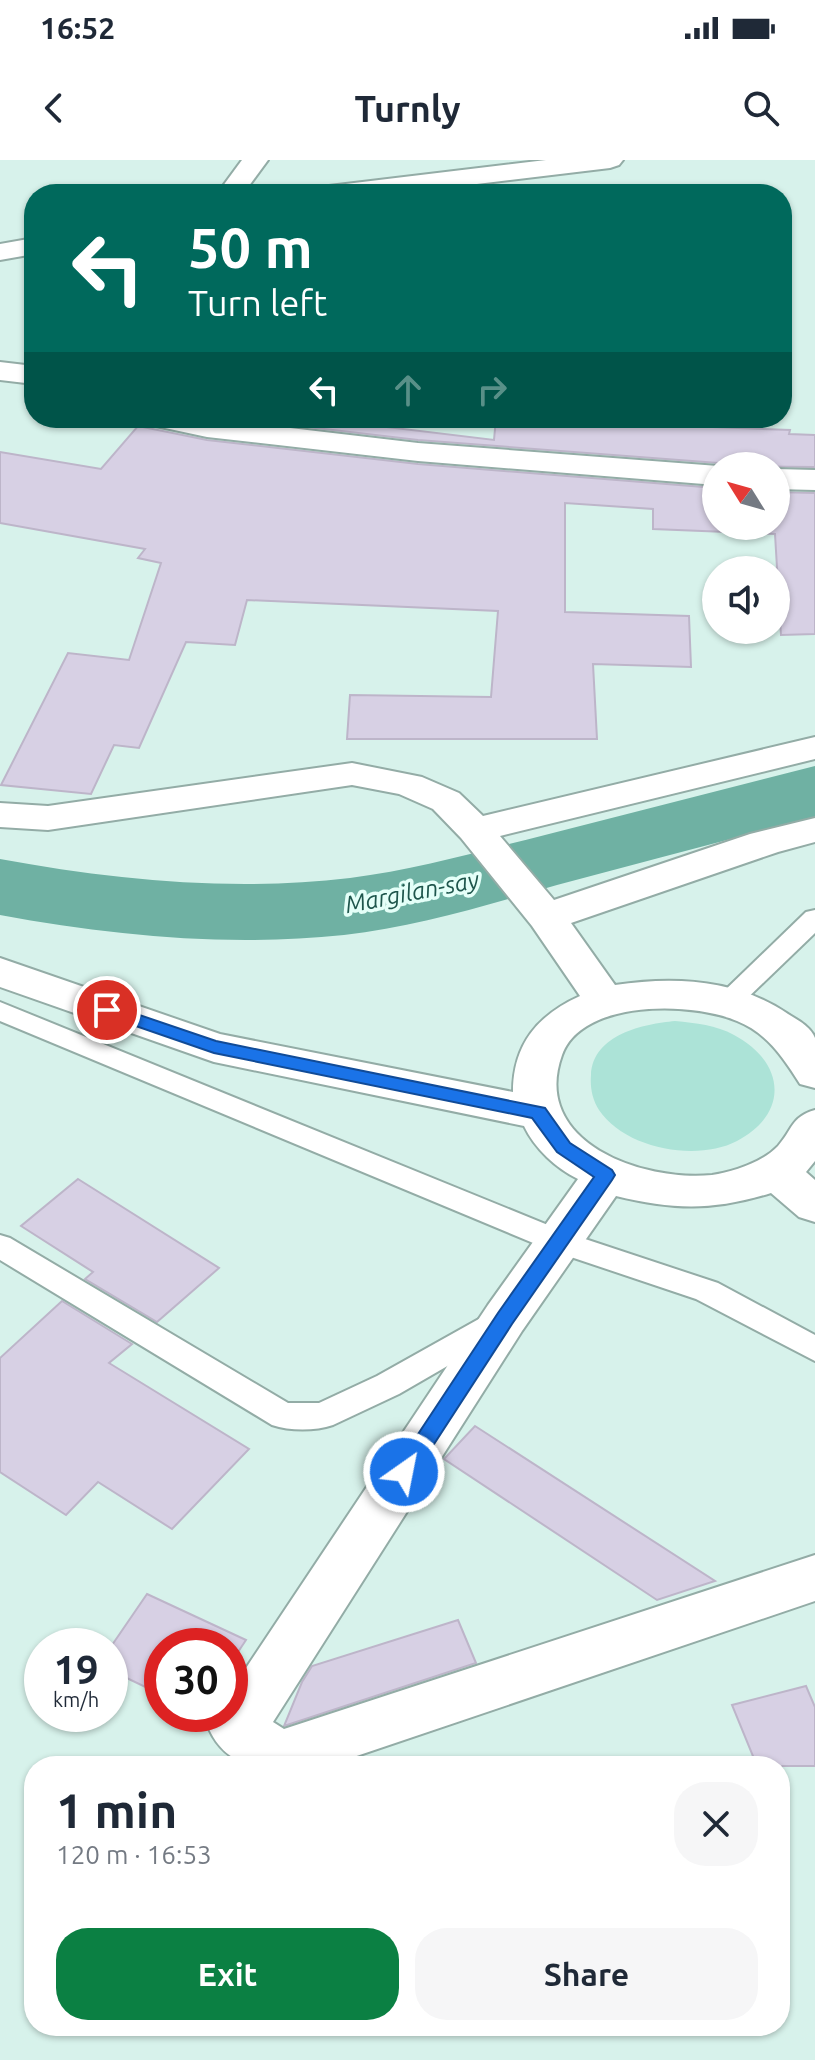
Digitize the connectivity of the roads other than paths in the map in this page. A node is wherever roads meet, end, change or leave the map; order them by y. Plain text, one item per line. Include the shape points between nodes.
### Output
1 (255, 160) edge
2 (610, 160) edge
3 (235, 184) edge
4 (412, 184) edge
5 (24, 248) edge
6 (0, 252) edge
7 (0, 371) edge
8 (24, 374) edge
9 (207, 428) edge
10 (702, 474) edge
11 (790, 479) edge
12 (815, 480) edge
13 (815, 748) edge
14 (0, 815) edge
15 (475, 830) junction
16 (815, 830) edge
17 (546, 917) junction
18 (815, 918) edge
19 (0, 972) edge
20 (605, 1001) junction
21 (729, 1001) junction
22 (0, 1011) edge
23 (815, 1073) edge
24 (539, 1113) junction
25 (815, 1126) edge
26 (774, 1171) junction
27 (606, 1175) junction
28 (815, 1205) edge
29 (560, 1242) junction
30 (0, 1246) edge
31 (505, 1318) junction
32 (815, 1349) edge
33 (815, 1578) edge
34 (277, 1756) edge
35 (281, 1756) edge

1 - 3 street
2 - 4 street
5 - 6 street
7 - 8 street
9 - 10 street via 418,452
11 - 12 street
13 - 15 street
14 - 15 street via 48,818 352,774 409,785 446,801
15 - 17 street
16 - 17 street
17 - 20 street
18 - 21 lane
19 - 24 street via 214,1047
20 - 21 street via 666,991
20 - 24 street via 559,1028 544,1046 535,1067
21 - 23 street via 782,1029
22 - 29 lane
24 - 27 street via 564,1148
25 - 26 street via 796,1155
26 - 27 street via 750,1183 693,1193 662,1191
26 - 28 street
27 - 29 street
29 - 31 street
29 - 32 lane via 707,1291
30 - 31 lane via 283,1416 322,1416
31 - 34 street via 237,1729
33 - 35 street

